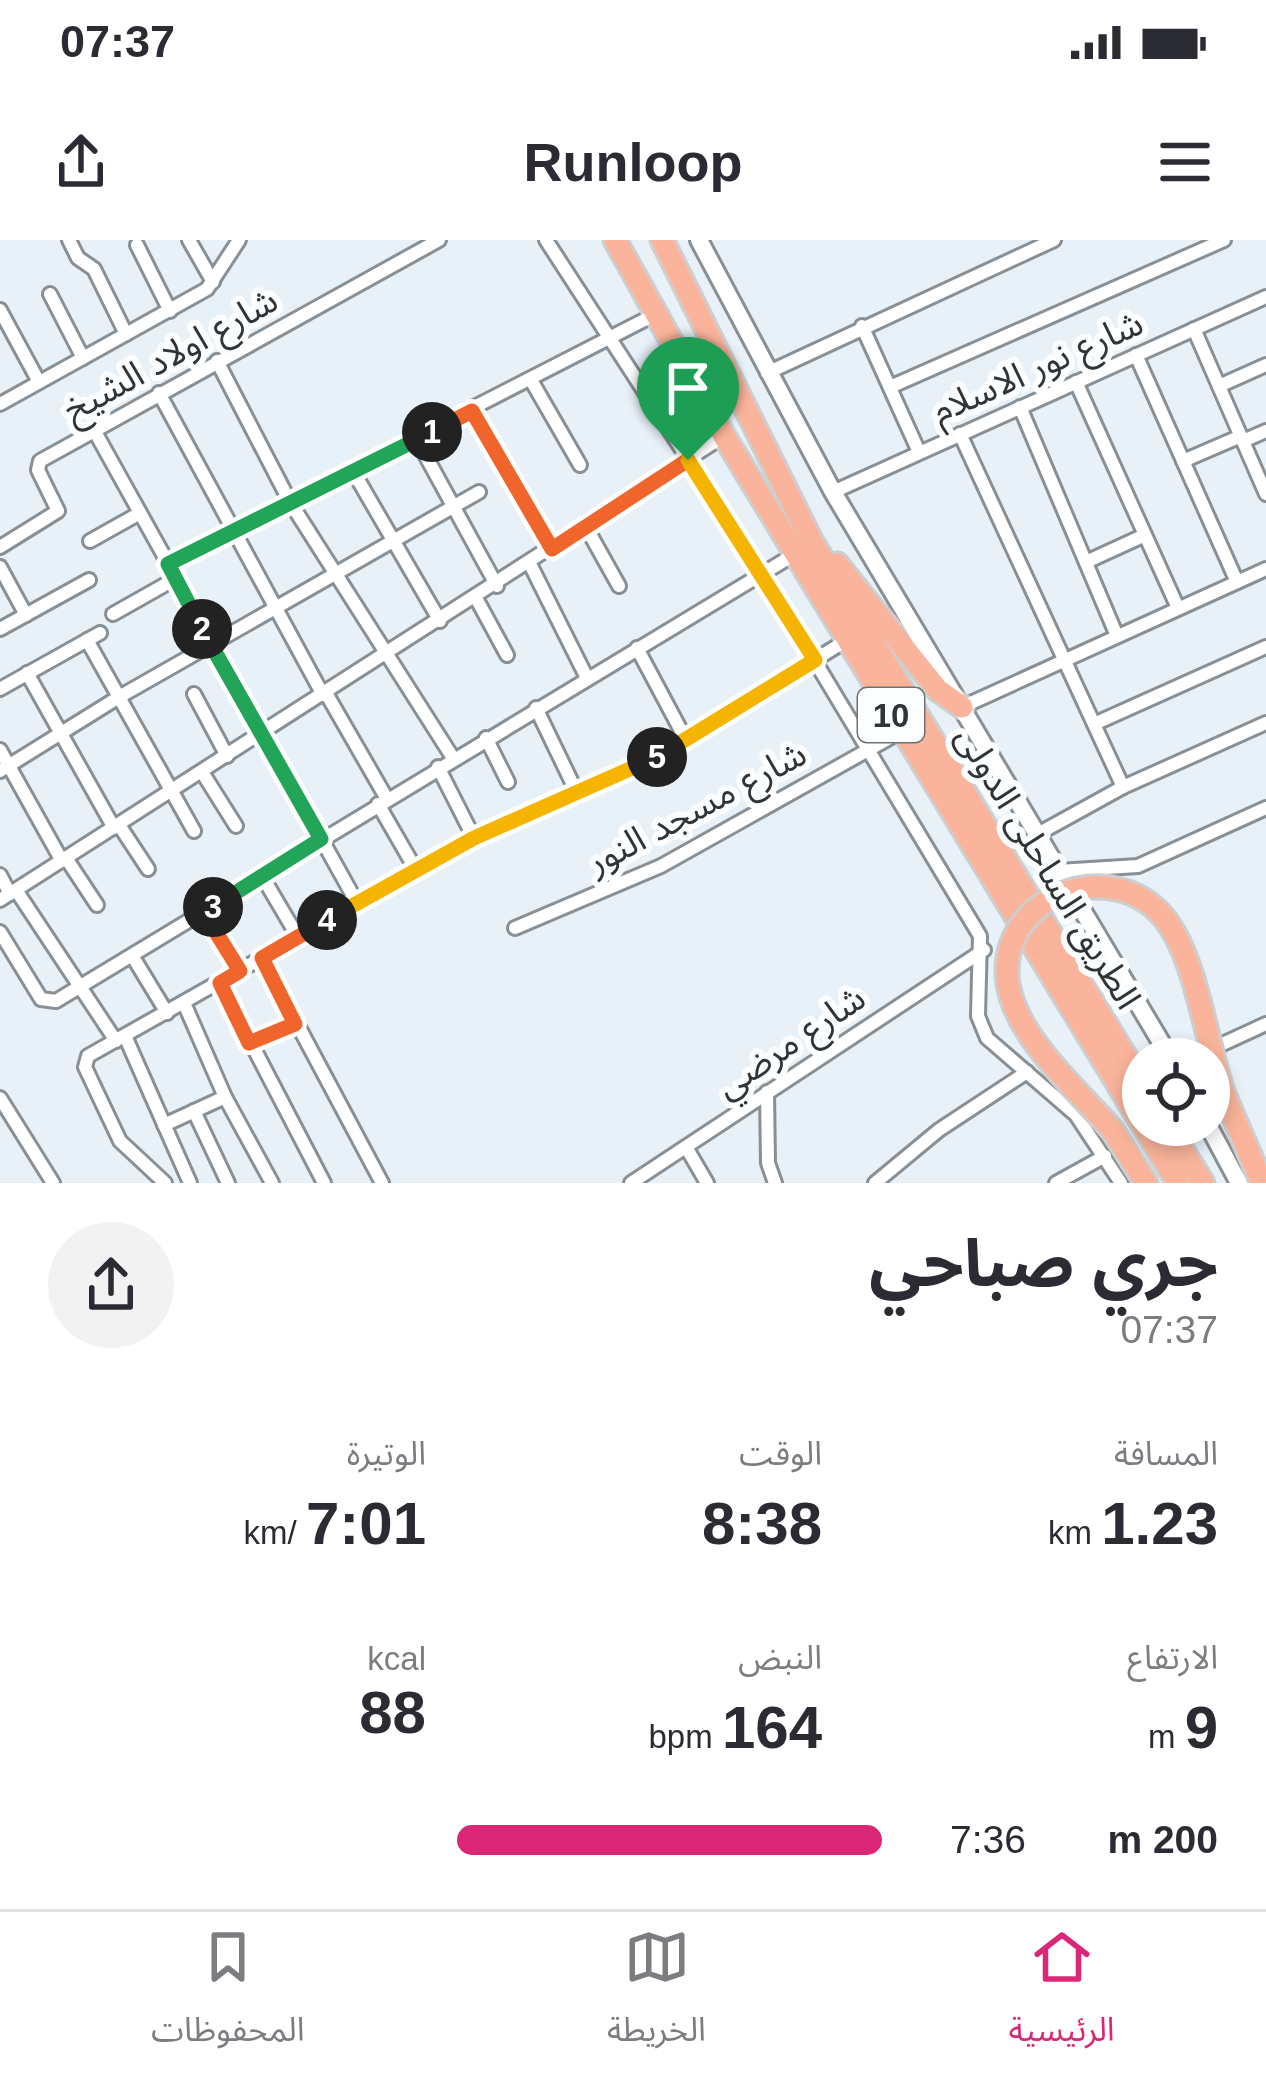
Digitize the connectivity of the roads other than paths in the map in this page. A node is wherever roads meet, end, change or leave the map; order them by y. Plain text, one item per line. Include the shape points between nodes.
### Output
1 (69, 240) edge
2 (189, 240) edge
3 (439, 240) edge
4 (546, 240) edge
5 (615, 240) edge
6 (662, 240) edge
7 (699, 240) edge
8 (1054, 240) edge
9 (1224, 240) edge
10 (232, 243) edge
11 (137, 244) dead end
12 (213, 282) junction
13 (50, 294) dead end
14 (1266, 297) edge
15 (0, 310) edge
16 (170, 310) junction
17 (654, 315) junction
18 (862, 326) junction
19 (1194, 329) junction
20 (126, 334) junction
21 (610, 339) junction
22 (1136, 355) junction
23 (83, 358) junction
24 (217, 361) junction
25 (1266, 365) edge
26 (767, 373) junction
27 (531, 380) junction
28 (39, 382) junction
29 (1076, 382) junction
30 (1219, 386) junction
31 (890, 387) junction
32 (159, 393) junction
33 (0, 404) edge
34 (1020, 407) junction
35 (472, 411) junction
36 (94, 430) junction
37 (1266, 431) edge
38 (960, 434) junction
39 (724, 436) junction
40 (1242, 439) junction
41 (417, 440) junction
42 (919, 452) junction
43 (688, 460) junction
44 (1183, 461) junction
45 (580, 465) dead end
46 (353, 471) junction
47 (479, 492) dead end
48 (832, 492) junction
49 (1266, 494) edge
50 (290, 502) junction
51 (453, 506) junction
52 (140, 513) junction
53 (586, 527) junction
54 (232, 532) junction
55 (1145, 535) junction
56 (393, 540) junction
57 (90, 542) dead end
58 (0, 547) edge
59 (804, 548) junction
60 (552, 549) junction
61 (1086, 562) junction
62 (168, 564) junction
63 (530, 564) junction
64 (0, 567) edge
65 (1266, 568) edge
66 (762, 573) junction
67 (335, 574) junction
68 (175, 579) junction
69 (89, 580) dead end
70 (1237, 581) junction
71 (496, 586) junction
72 (619, 586) dead end
73 (476, 598) junction
74 (1178, 608) junction
75 (274, 609) junction
76 (113, 614) dead end
77 (26, 615) junction
78 (440, 621) junction
79 (0, 629) edge
80 (100, 633) dead end
81 (1117, 636) junction
82 (87, 640) junction
83 (847, 640) junction
84 (210, 644) junction
85 (1266, 647) edge
86 (637, 648) junction
87 (386, 655) junction
88 (507, 655) dead end
89 (1063, 658) junction
90 (815, 660) junction
91 (27, 673) junction
92 (587, 678) junction
93 (0, 688) edge
94 (194, 694) dead end
95 (324, 694) junction
96 (118, 697) junction
97 (962, 706) junction
98 (536, 708) junction
99 (1266, 723) edge
100 (1094, 724) junction
101 (902, 731) junction
102 (61, 733) junction
103 (262, 735) junction
104 (486, 738) junction
105 (686, 740) junction
106 (0, 750) edge
107 (867, 750) junction
108 (227, 756) junction
109 (453, 758) junction
110 (438, 767) junction
111 (4, 769) edge
112 (202, 772) junction
113 (508, 782) dead end
114 (1123, 788) junction
115 (170, 792) junction
116 (578, 796) junction
117 (382, 801) junction
118 (1266, 808) edge
119 (117, 826) junction
120 (236, 826) dead end
121 (194, 831) dead end
122 (1036, 835) junction
123 (474, 838) junction
124 (321, 839) junction
125 (64, 860) junction
126 (148, 869) dead end
127 (416, 870) junction
128 (1058, 871) junction
129 (0, 875) edge
130 (262, 877) junction
131 (9, 895) edge
132 (357, 903) junction
133 (97, 905) dead end
134 (204, 913) junction
135 (515, 928) dead end
136 (0, 932) edge
137 (298, 937) junction
138 (983, 950) junction
139 (133, 957) junction
140 (262, 958) junction
141 (240, 971) junction
142 (220, 983) junction
143 (80, 988) junction
144 (184, 1003) junction
145 (167, 1012) junction
146 (295, 1024) junction
147 (1266, 1024) edge
148 (1158, 1038) edge
149 (120, 1039) junction
150 (1230, 1041) edge
151 (249, 1043) junction
152 (1122, 1052) edge
153 (1027, 1072) junction
154 (767, 1092) junction
155 (225, 1096) junction
156 (0, 1098) edge
157 (194, 1111) junction
158 (164, 1125) junction
159 (1180, 1146) edge
160 (1219, 1146) edge
161 (686, 1147) junction
162 (1105, 1156) junction
163 (226, 1179) edge
164 (53, 1183) edge
165 (165, 1183) edge
166 (190, 1183) edge
167 (208, 1183) edge
168 (272, 1183) edge
169 (324, 1183) edge
170 (382, 1183) edge
171 (631, 1183) edge
172 (707, 1183) edge
173 (775, 1183) edge
174 (875, 1183) edge
175 (1056, 1183) edge
176 (1121, 1183) edge
177 (1146, 1183) edge
178 (1178, 1183) edge
179 (1203, 1183) edge
180 (1239, 1183) edge
181 (1262, 1183) edge

1 - 20 street via 94,269
2 - 12 street
3 - 24 street, شارع اولاد الشيخ
4 - 21 street
5 - 17 highway, الطريق الساحلى الدولى / 10
6 - 59 highway, الطريق الساحلى الدولى / 10
7 - 26 street
8 - 18 street
9 - 31 street
10 - 12 street
11 - 16 street
12 - 16 street
13 - 23 street
14 - 19 street, شارع نور الاسلام
15 - 28 street
16 - 20 street
17 - 21 street
17 - 39 highway, الطريق الساحلى الدولى / 10
18 - 26 street
18 - 31 street
19 - 22 street, شارع نور الاسلام
19 - 30 street
20 - 23 street
21 - 27 street
21 - 43 street
22 - 29 street, شارع نور الاسلام
22 - 44 street
23 - 28 street
24 - 32 street, شارع اولاد الشيخ
24 - 50 street
25 - 30 street
26 - 48 street
27 - 35 street
27 - 45 street
28 - 33 street
29 - 34 street, شارع نور الاسلام
29 - 55 street
30 - 40 street
31 - 42 street
32 - 36 street, شارع اولاد الشيخ
32 - 54 street
34 - 38 street, شارع نور الاسلام
34 - 61 street
35 - 41 street
35 - 60 street
36 - 52 street
36 - 58 street, شارع اولاد الشيخ via 38,463 58,511
37 - 40 street
38 - 42 street, شارع نور الاسلام
38 - 89 street
39 - 43 street
39 - 59 highway, الطريق الساحلى الدولى / 10
40 - 44 street
40 - 49 street
41 - 46 street
41 - 51 street
42 - 48 street, شارع نور الاسلام
43 - 53 street
43 - 66 street
44 - 70 street
46 - 50 street
46 - 56 street
47 - 51 street
48 - 97 street
50 - 54 street
50 - 67 street
51 - 56 street
51 - 71 street
52 - 57 street
52 - 62 street
53 - 60 street
53 - 72 street
54 - 62 street
54 - 75 street
55 - 61 street
55 - 74 street
56 - 67 street
56 - 78 street
59 - 66 street
59 - 83 highway, الطريق الساحلى الدولى / 10
59 - 97 highway via 854,582 938,690
59 - 152 highway, الطريق الساحلى الدولى / 10
60 - 63 street
61 - 81 street
62 - 68 street
63 - 71 street
63 - 92 street
64 - 77 street
65 - 70 street
66 - 86 street
66 - 90 street
67 - 75 street
67 - 87 street
68 - 76 street
68 - 84 street
69 - 77 street
70 - 74 street
71 - 73 street
73 - 78 street
73 - 88 street
74 - 81 street
75 - 84 street
75 - 95 street
77 - 79 street
78 - 87 street
80 - 82 street
81 - 89 street
82 - 91 street
82 - 96 street
83 - 90 street
83 - 101 highway, الطريق الساحلى الدولى / 10
84 - 96 street
84 - 103 street
85 - 100 street
86 - 92 street
86 - 105 street
87 - 95 street
87 - 109 street
89 - 97 street
89 - 100 street
90 - 105 street
90 - 107 street
91 - 93 street
91 - 102 street
92 - 98 street
94 - 108 street
95 - 103 street
95 - 117 street
96 - 102 street
96 - 115 street
97 - 122 street
98 - 104 street
98 - 116 street
99 - 114 street
100 - 114 street
101 - 107 street, شارع مسجد النور
101 - 178 highway, الطريق الساحلى الدولى / 10
102 - 111 street
102 - 119 street
103 - 108 street
103 - 124 street
104 - 109 street
104 - 113 street
105 - 116 street
106 - 111 street
107 - 135 street, شارع مسجد النور via 661,866
107 - 138 street
108 - 112 street
109 - 110 street
110 - 117 street
110 - 123 street
111 - 125 street
112 - 115 street
112 - 120 street
114 - 122 street
115 - 119 street
115 - 121 street
116 - 123 street
117 - 124 street
117 - 127 street
118 - 128 street via 1138,866
119 - 125 street
119 - 126 street
122 - 128 street
123 - 127 street
124 - 130 street
124 - 132 street
125 - 131 street
125 - 133 street
127 - 132 street
128 - 148 street
129 - 131 street
130 - 134 street
130 - 137 street
131 - 143 street
132 - 137 street
134 - 139 street
134 - 141 street
136 - 143 street via 41,998 56,1001
137 - 140 street
138 - 153 street via 978,1016 1003,1056
138 - 154 street, شارع مرضي
139 - 143 street
139 - 145 street
140 - 141 street
140 - 146 street
141 - 142 street
142 - 144 street
142 - 151 street
143 - 149 street
144 - 145 street
144 - 155 street
145 - 149 street
146 - 151 street
146 - 170 street
147 - 150 street
149 - 158 street
149 - 165 street via 88,1056 85,1067 120,1141
151 - 169 street
153 - 162 street via 1076,1114
153 - 174 street
154 - 161 street, شارع مرضي
154 - 173 street
155 - 157 street
155 - 168 street
156 - 164 street
157 - 158 street
157 - 163 street
158 - 166 street
159 - 179 highway
160 - 180 street
161 - 171 street, شارع مرضي
161 - 172 street
162 - 175 street
162 - 176 street
163 - 167 street
177 - 181 highway, bridge via 1026,1027 1008,984 1019,929 1061,892 1115,888 1163,917

